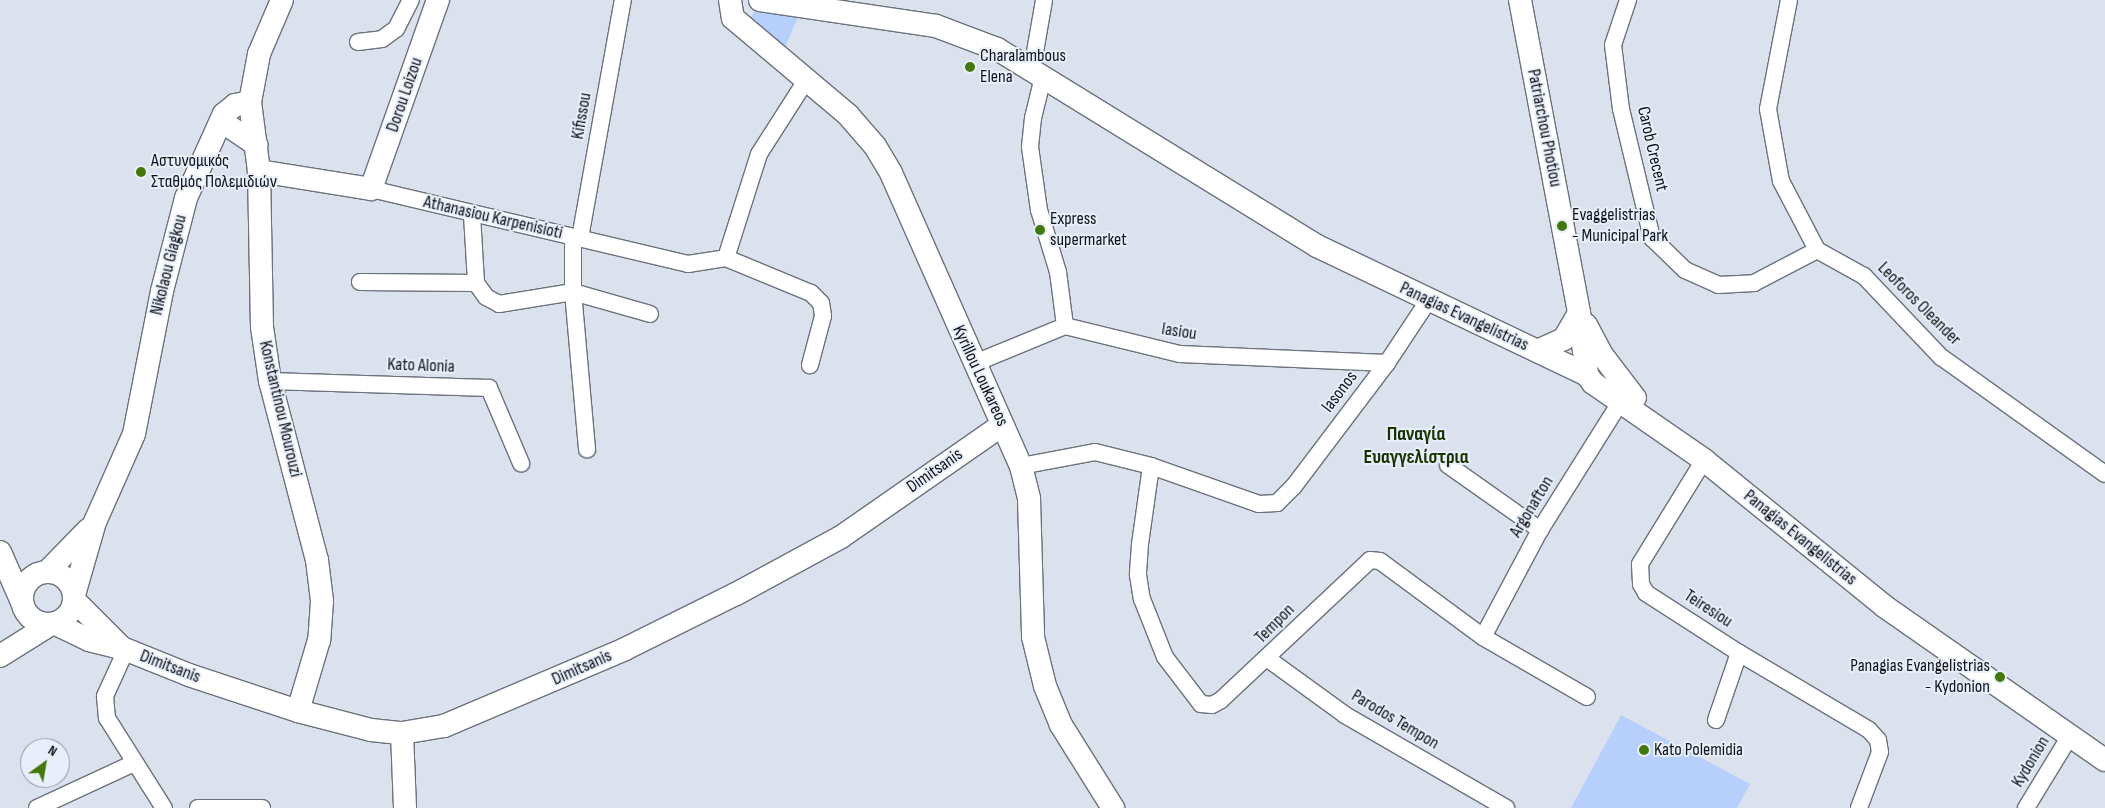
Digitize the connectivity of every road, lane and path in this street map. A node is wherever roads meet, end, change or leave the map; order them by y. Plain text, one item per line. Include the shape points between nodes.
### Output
1 (282, 0) edge
2 (411, 0) edge
3 (438, 0) edge
4 (622, 0) edge
5 (730, 0) edge
6 (760, 0) edge
7 (1044, 0) edge
8 (1520, 0) edge
9 (1628, 0) edge
10 (1789, 0) edge
11 (863, 8) edge
12 (358, 42) dead end
13 (1038, 73) junction
14 (807, 79) junction
15 (252, 110) junction
16 (222, 132) junction
17 (257, 145) junction
18 (259, 170) junction
19 (371, 189) junction
20 (472, 215) junction
21 (577, 237) junction
22 (1817, 250) junction
23 (726, 258) junction
24 (360, 282) dead end
25 (476, 283) junction
26 (573, 292) junction
27 (1428, 301) junction
28 (1579, 313) junction
29 (650, 314) dead end
30 (1065, 326) junction
31 (1538, 351) junction
32 (975, 363) junction
33 (1387, 363) junction
34 (810, 365) dead end
35 (1587, 375) junction
36 (270, 381) junction
37 (1628, 399) junction
38 (1002, 425) junction
39 (587, 449) dead end
40 (1703, 459) junction
41 (521, 463) dead end
42 (1448, 465) dead end
43 (1021, 466) junction
44 (1151, 466) junction
45 (2105, 474) edge
46 (95, 522) junction
47 (1540, 530) junction
48 (0, 543) edge
49 (0, 552) edge
50 (43, 573) junction
51 (74, 598) junction
52 (24, 607) junction
53 (53, 624) junction
54 (1483, 637) junction
55 (124, 649) junction
56 (1739, 654) junction
57 (0, 655) edge
58 (1268, 659) junction
59 (1587, 697) dead end
60 (298, 711) junction
61 (1716, 720) dead end
62 (402, 733) junction
63 (2070, 736) junction
64 (2105, 760) edge
65 (134, 763) junction
66 (37, 808) edge
67 (164, 808) edge
68 (198, 808) edge
69 (262, 808) edge
70 (405, 808) edge
71 (1113, 808) edge
72 (1506, 808) edge
73 (1859, 808) edge
74 (2026, 808) edge

1 - 15 street via 259,54
2 - 12 street via 396,28 382,39
3 - 19 street, Dorou Loizou
4 - 21 street, Kifissou
5 - 14 street, Kyrillou Loukareos via 734,18
6 - 11 street, Panagias Evangelistrias
7 - 13 street
8 - 28 street, Patriarchou Photiou
9 - 22 street, Carob Crecent via 1613,45 1622,109 1652,238 1685,270 1718,285 1754,283
10 - 22 street via 1768,109 1781,181
11 - 13 street, Panagias Evangelistrias via 936,26 997,49
13 - 27 street, Panagias Evangelistrias via 1316,246
13 - 30 street via 1030,147 1039,210 1058,272
14 - 23 street via 758,154
14 - 32 street, Kyrillou Loukareos via 848,115 875,146 891,173
15 - 16 street, Nikolaou Giagkou via 235,105 224,114
15 - 17 street, Konstantinou Mourouzi
16 - 17 street
16 - 46 street, Nikolaou Giagkou via 186,198 162,291 134,434
17 - 18 street, Konstantinou Mourouzi
18 - 19 street, Athanasiou Karpenisioti
18 - 36 street, Konstantinou Mourouzi via 259,278
19 - 20 street, Athanasiou Karpenisioti
20 - 21 street, Athanasiou Karpenisioti
20 - 25 street
21 - 23 street, Athanasiou Karpenisioti via 688,264
21 - 26 street, Kifissou
22 - 45 street, Leoforos Oleander via 1864,276 1941,357
23 - 34 street via 811,293 821,303 823,316
24 - 25 street
25 - 26 street via 486,297 499,304
26 - 29 street
26 - 39 street, Kifissou
27 - 31 street, Panagias Evangelistrias
27 - 33 street, Iasonos
28 - 31 street via 1564,339
28 - 35 street, Patriarchou Photiou
28 - 37 street
30 - 32 street
30 - 33 street, Iasiou via 1180,354
31 - 35 street, Panagias Evangelistrias
32 - 38 street, Kyrillou Loukareos
33 - 44 street, Iasonos via 1277,504 1259,504
35 - 37 street, Panagias Evangelistrias via 1601,377
36 - 41 street, Kato Alonia via 490,388
36 - 60 street, Konstantinou Mourouzi via 317,560 322,601 319,640
37 - 40 street, Panagias Evangelistrias
37 - 47 street, Argonafton
38 - 43 street, Kyrillou Loukareos
38 - 62 street, Dimitsanis via 841,536 736,594 542,686 444,726
40 - 56 street, Teiresiou via 1640,564 1641,584 1646,593
40 - 63 street, Panagias Evangelistrias via 1884,606
42 - 47 street
43 - 44 street via 1095,452
43 - 71 street, Kyrillou Loukareos via 1029,499 1033,637 1044,686 1061,725
44 - 58 street, Tempon via 1138,575 1147,617 1165,658 1194,698 1212,705
46 - 50 street, Nikolaou Giagkou
46 - 51 street, Nikolaou Giagkou
47 - 54 street, Argonafton
48 - 50 street via 10,554
49 - 52 street
50 - 51 street via 62,576
50 - 52 street via 24,588
51 - 53 street via 71,611
51 - 55 street, Dimitsanis
52 - 53 street via 32,619
52 - 57 street
53 - 55 street, Dimitsanis via 89,640
53 - 57 street
54 - 58 street, Tempon via 1380,561 1370,560
54 - 59 street, Tempon
55 - 60 street, Dimitsanis
55 - 65 street via 105,696 107,718
56 - 61 street
56 - 73 street, Teiresiou via 1868,730 1878,740 1880,752
58 - 72 street, Parodos Tempon via 1345,716
60 - 62 street, Dimitsanis via 371,730
62 - 70 street
63 - 64 street, Panagias Evangelistrias
63 - 74 street, Kydonion
65 - 66 street
65 - 67 street
68 - 69 street

